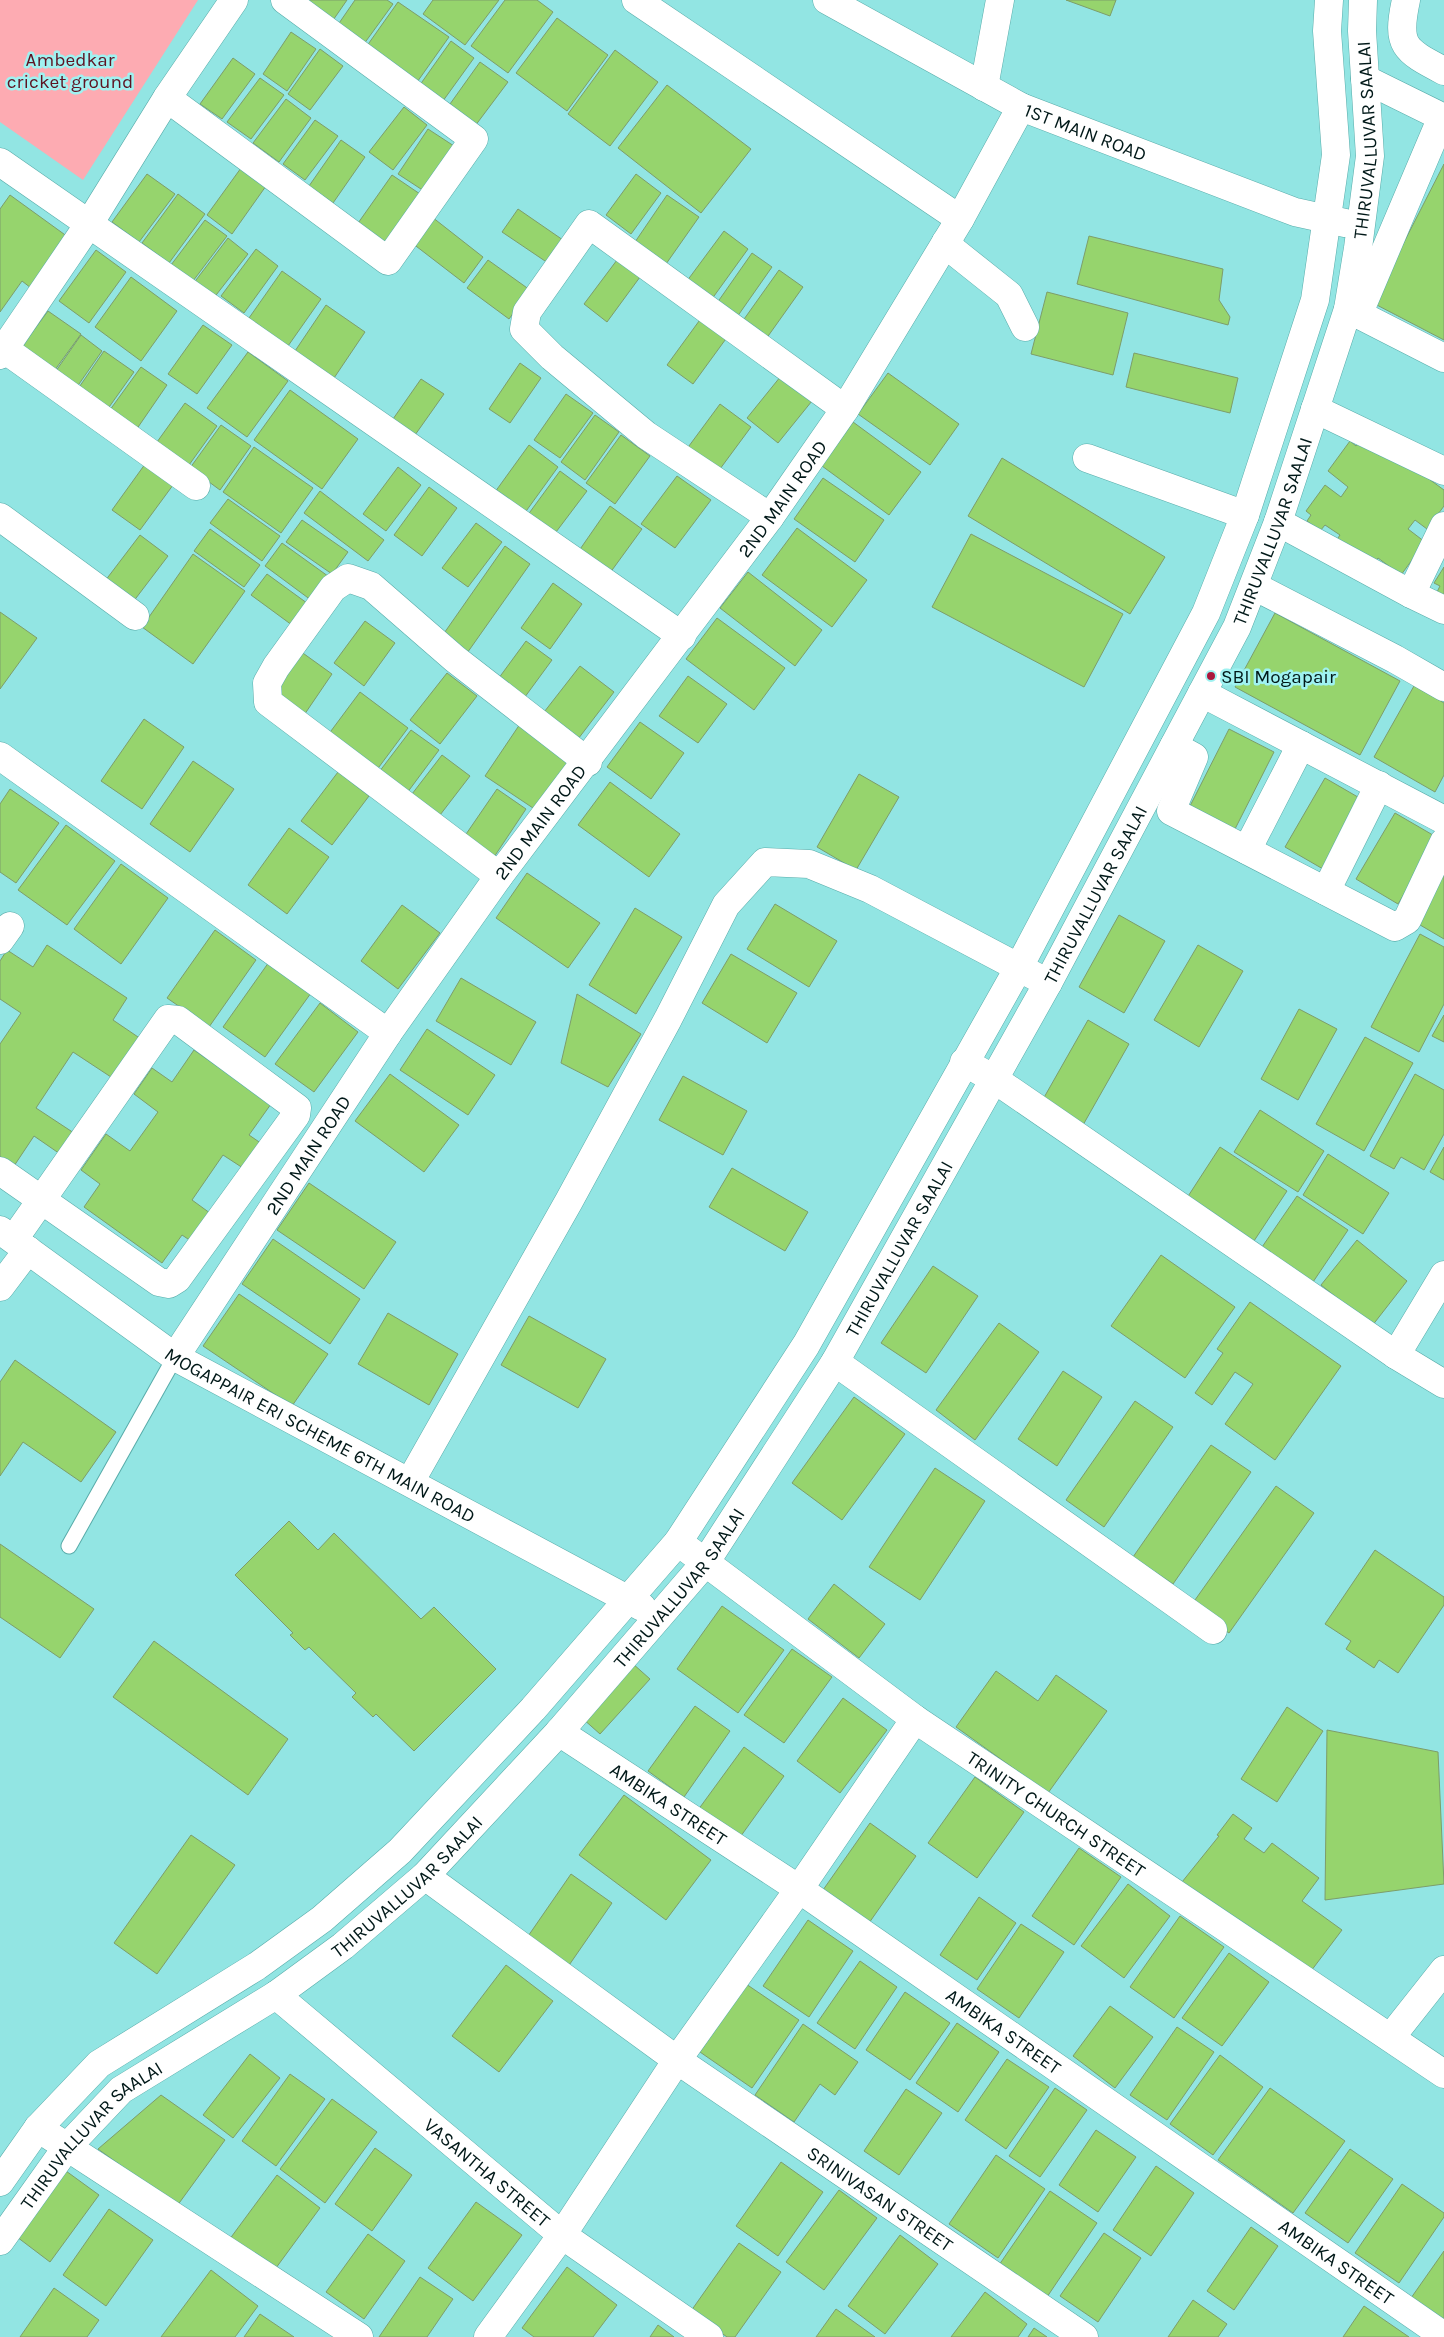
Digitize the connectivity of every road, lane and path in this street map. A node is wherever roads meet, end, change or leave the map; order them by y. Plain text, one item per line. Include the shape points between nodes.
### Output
1 (234, 0) edge
2 (285, 0) edge
3 (636, 0) edge
4 (827, 0) edge
5 (1000, 0) edge
6 (1329, 0) edge
7 (1363, 0) edge
8 (1406, 0) edge
9 (1444, 70) edge
10 (1365, 78) junction
11 (984, 87) junction
12 (167, 98) junction
13 (1021, 108) junction
14 (1443, 117) edge
15 (0, 162) edge
16 (960, 219) junction
17 (1327, 219) junction
18 (89, 224) junction
19 (1361, 226) junction
20 (946, 242) junction
21 (1353, 312) junction
22 (1025, 327) dead end
23 (1, 350) edge
24 (1444, 358) edge
25 (844, 409) junction
26 (1315, 409) junction
27 (1088, 458) dead end
28 (1444, 470) edge
29 (196, 486) dead end
30 (1245, 515) junction
31 (0, 517) edge
32 (770, 517) junction
33 (1278, 522) junction
34 (1444, 526) edge
35 (1254, 586) junction
36 (1411, 594) junction
37 (1444, 610) edge
38 (135, 616) dead end
39 (682, 636) junction
40 (1205, 687) junction
41 (1444, 687) edge
42 (1301, 744) junction
43 (1174, 746) junction
44 (0, 756) edge
45 (588, 762) junction
46 (1379, 785) junction
47 (1444, 795) edge
48 (1140, 809) junction
49 (1444, 820) edge
50 (1444, 842) edge
51 (1247, 850) junction
52 (499, 876) junction
53 (1326, 891) junction
54 (1396, 947) dead end
55 (1018, 967) junction
56 (1048, 983) junction
57 (388, 1033) junction
58 (964, 1062) junction
59 (994, 1079) junction
60 (0, 1171) edge
61 (42, 1199) junction
62 (14, 1240) edge
63 (1444, 1275) edge
64 (0, 1287) edge
65 (1396, 1355) junction
66 (175, 1357) junction
67 (835, 1362) junction
68 (1444, 1384) edge
69 (410, 1482) junction
70 (678, 1542) junction
71 (69, 1546) dead end
72 (705, 1563) junction
73 (627, 1599) junction
74 (657, 1616) junction
75 (1213, 1630) dead end
76 (916, 1719) junction
77 (559, 1732) junction
78 (424, 1876) junction
79 (799, 1889) junction
80 (1444, 1970) edge
81 (276, 1995) junction
82 (1391, 2037) junction
83 (677, 2060) junction
84 (1444, 2074) edge
85 (38, 2128) junction
86 (67, 2148) junction
87 (0, 2182) edge
88 (562, 2235) junction
89 (0, 2241) edge
90 (1444, 2336) edge
91 (359, 2337) edge
92 (488, 2337) edge
93 (709, 2337) edge
94 (1084, 2337) edge

1 - 12 street
2 - 12 street via 474,139 388,261
3 - 16 street
4 - 11 street, 1ST MAIN ROAD
5 - 11 street
6 - 17 street, THIRUVALLUVAR SAALAI via 1327,31 1336,155
7 - 10 street, THIRUVALLUVAR SAALAI
8 - 9 street via 1401,25 1404,43 1416,56
10 - 14 street
10 - 19 street, THIRUVALLUVAR SAALAI via 1370,156
11 - 13 street, 1ST MAIN ROAD
12 - 18 street
13 - 16 street, 2ND MAIN ROAD
13 - 17 street, 1ST MAIN ROAD via 1294,212
14 - 21 street
15 - 18 street
16 - 20 street, 2ND MAIN ROAD
17 - 19 street, 1ST MAIN ROAD
17 - 30 street, THIRUVALLUVAR SAALAI via 1315,300
18 - 23 street
18 - 39 street
19 - 21 street, THIRUVALLUVAR SAALAI
20 - 22 street via 1009,294
20 - 25 street, 2ND MAIN ROAD
21 - 24 street
21 - 26 street, THIRUVALLUVAR SAALAI
23 - 29 street
25 - 32 street, 2ND MAIN ROAD
25 - 32 street via 589,224 527,312 524,329 552,357 646,435
26 - 28 street
26 - 33 street, THIRUVALLUVAR SAALAI
27 - 30 street
30 - 55 street, THIRUVALLUVAR SAALAI via 1206,612
31 - 38 street
32 - 39 street, 2ND MAIN ROAD
33 - 35 street, THIRUVALLUVAR SAALAI
33 - 36 street
34 - 36 street
35 - 40 street, THIRUVALLUVAR SAALAI via 1237,627
35 - 41 street
36 - 37 street
39 - 45 street, 2ND MAIN ROAD
40 - 42 street
40 - 43 street, THIRUVALLUVAR SAALAI
40 - 47 street via 1431,799
42 - 46 street
42 - 51 street
43 - 48 street, THIRUVALLUVAR SAALAI
43 - 51 street via 1194,757 1171,811
44 - 57 street
45 - 52 street, 2ND MAIN ROAD
45 - 52 street via 455,659 371,586 348,578 333,588 276,667 267,683 268,702
46 - 49 street
46 - 53 street
48 - 54 street
48 - 56 street, THIRUVALLUVAR SAALAI
50 - 53 street via 1407,920 1395,927
51 - 53 street
52 - 57 street, 2ND MAIN ROAD
55 - 56 street
55 - 58 street, THIRUVALLUVAR SAALAI
55 - 69 street via 861,885 809,864 765,862 726,905 569,1201
56 - 59 street, THIRUVALLUVAR SAALAI
57 - 66 street, 2ND MAIN ROAD
58 - 59 street
58 - 70 street, THIRUVALLUVAR SAALAI via 806,1345
59 - 65 street
59 - 67 street, THIRUVALLUVAR SAALAI
60 - 61 street
61 - 61 street via 168,1019 178,1020 297,1108 296,1115 251,1178 177,1279 169,1284 159,1282
61 - 62 street
62 - 64 street
62 - 66 street, MOGAPPAIR ERI SCHEME 6TH MAIN ROAD
63 - 65 street
65 - 68 street
66 - 69 street, MOGAPPAIR ERI SCHEME 6TH MAIN ROAD
66 - 71 lane, 2ND MAIN ROAD
67 - 72 street, THIRUVALLUVAR SAALAI
67 - 75 street
69 - 73 street, MOGAPPAIR ERI SCHEME 6TH MAIN ROAD
70 - 72 street, TRINITY CHURCH STREET
70 - 73 street, THIRUVALLUVAR SAALAI
72 - 74 street, THIRUVALLUVAR SAALAI
72 - 76 street, TRINITY CHURCH STREET
73 - 74 street, MOGAPPAIR ERI SCHEME 6TH MAIN ROAD
73 - 85 street, THIRUVALLUVAR SAALAI via 534,1709 400,1851 322,1919 257,1966 99,2064
74 - 77 street, THIRUVALLUVAR SAALAI
76 - 79 street
76 - 82 street, TRINITY CHURCH STREET
77 - 78 street, THIRUVALLUVAR SAALAI
77 - 79 street, AMBIKA STREET
78 - 81 street, THIRUVALLUVAR SAALAI via 343,1946
78 - 83 street, SRINIVASAN STREET
79 - 83 street
79 - 90 street, AMBIKA STREET
80 - 82 street
81 - 86 street, THIRUVALLUVAR SAALAI via 121,2090
81 - 88 street, VASANTHA STREET
82 - 84 street, TRINITY CHURCH STREET
83 - 88 street
83 - 94 street, SRINIVASAN STREET
85 - 86 street
85 - 87 street, THIRUVALLUVAR SAALAI
86 - 89 street, THIRUVALLUVAR SAALAI
86 - 91 street
88 - 92 street
88 - 93 street, VASANTHA STREET

